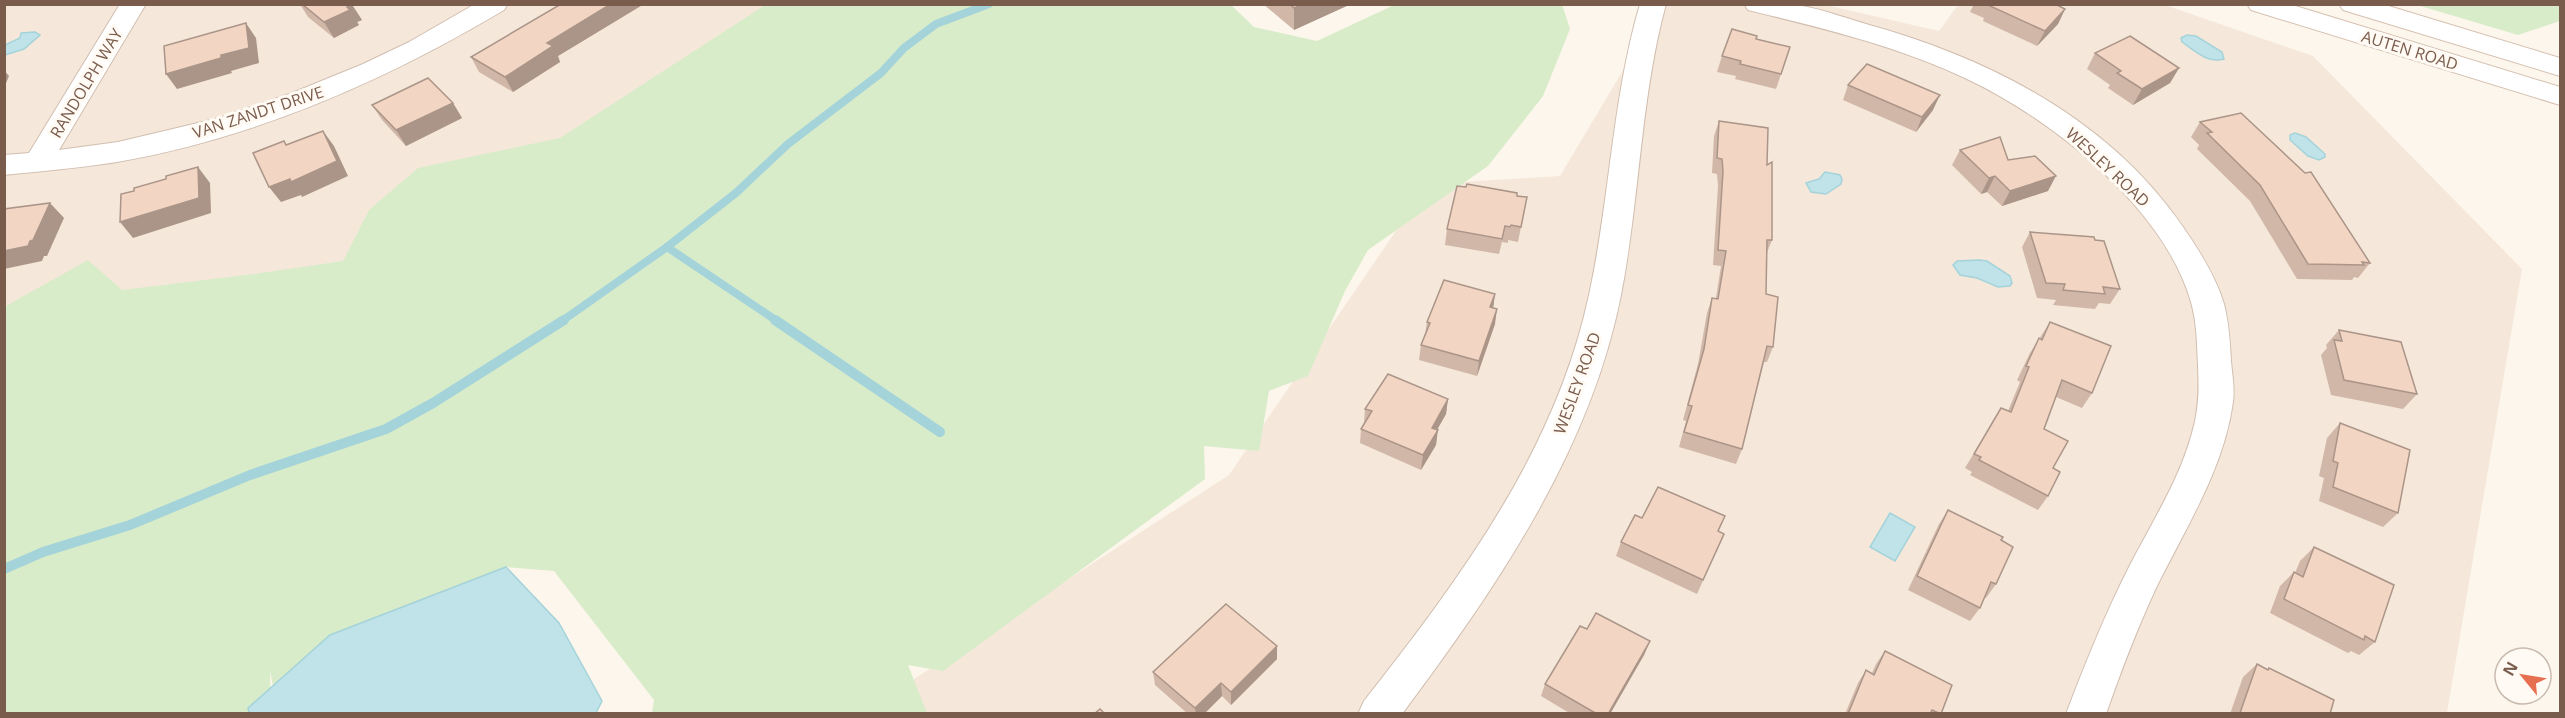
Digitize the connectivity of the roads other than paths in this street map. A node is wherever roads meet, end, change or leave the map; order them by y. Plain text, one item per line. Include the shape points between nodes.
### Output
1 (134, 4) edge
2 (495, 4) edge
3 (1653, 4) edge
4 (1757, 4) edge
5 (2260, 4) edge
6 (2352, 4) edge
7 (2560, 67) edge
8 (2560, 96) edge
9 (38, 161) junction
10 (4, 165) edge
11 (1378, 714) edge
12 (2086, 714) edge

1 - 9 street, RANDOLPH WAY
2 - 9 street, VAN ZANDT DRIVE via 409,53 268,111 200,133 118,152
3 - 11 street, WESLEY ROAD via 1640,50 1605,297 1583,375 1560,433 1519,513 1447,624
4 - 12 street, WESLEY ROAD via 1875,34 1938,56 1992,80 2043,110 2091,147 2156,211 2183,250 2205,296 2217,402 2204,451 2122,619
5 - 8 street, AUTEN ROAD
6 - 7 street, AUTEN ROAD
9 - 10 street, VAN ZANDT DRIVE

